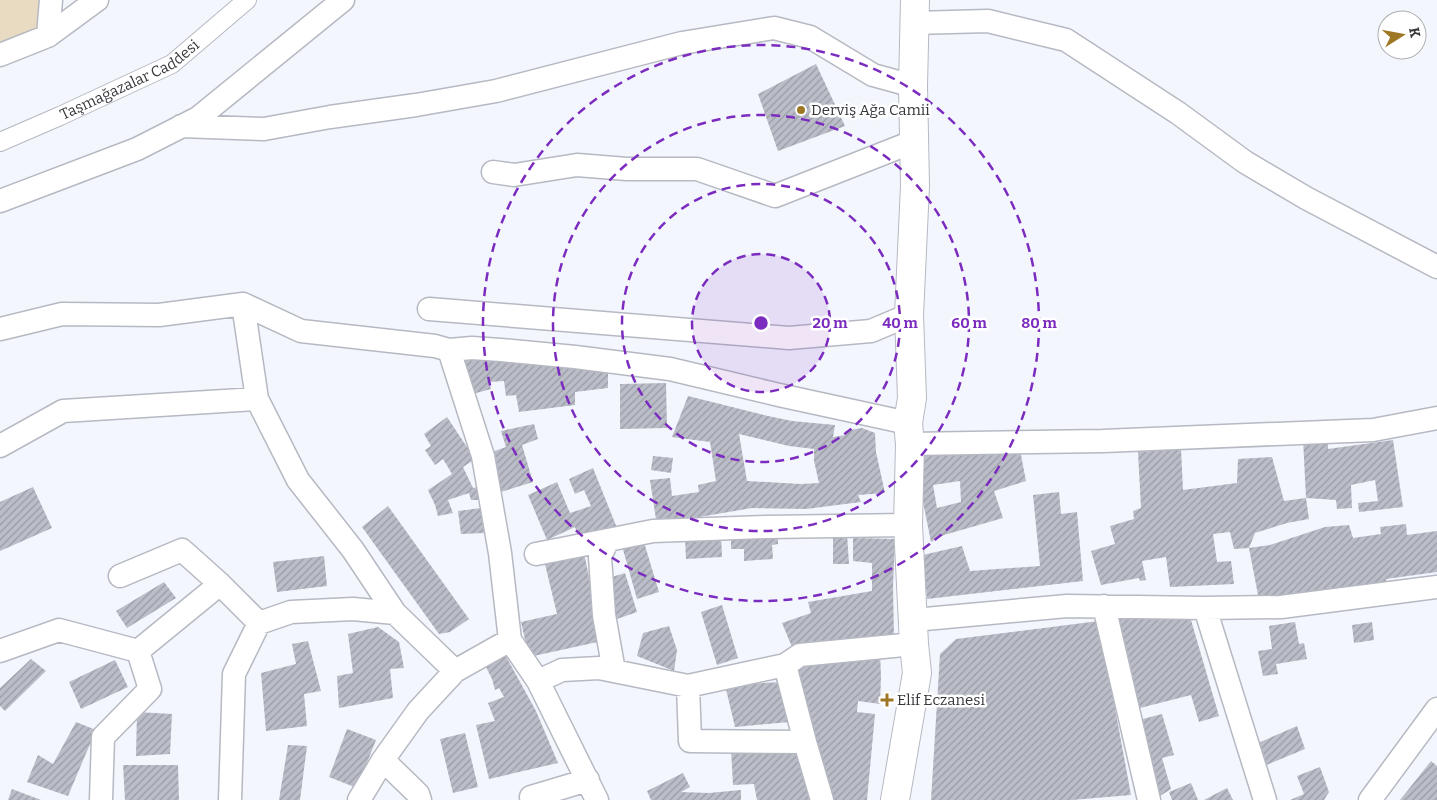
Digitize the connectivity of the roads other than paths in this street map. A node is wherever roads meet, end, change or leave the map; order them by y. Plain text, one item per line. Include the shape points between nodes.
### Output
1 (52, 0) edge
2 (97, 0) edge
3 (247, 0) edge
4 (343, 0) edge
5 (914, 12) edge
6 (48, 36) junction
7 (0, 55) edge
8 (913, 86) junction
9 (181, 126) junction
10 (915, 141) junction
11 (0, 142) edge
12 (493, 172) dead end
13 (0, 201) edge
14 (1437, 267) edge
15 (243, 304) junction
16 (429, 309) dead end
17 (909, 314) junction
18 (0, 329) edge
19 (449, 350) junction
20 (257, 399) junction
21 (1437, 418) edge
22 (909, 434) junction
23 (0, 446) edge
24 (908, 525) junction
25 (608, 540) junction
26 (536, 554) dead end
27 (120, 576) dead end
28 (220, 584) junction
29 (1437, 587) edge
30 (1104, 606) junction
31 (1205, 608) junction
32 (395, 613) junction
33 (260, 623) junction
34 (914, 632) junction
35 (510, 640) junction
36 (0, 651) edge
37 (138, 651) junction
38 (784, 665) junction
39 (456, 671) junction
40 (614, 671) junction
41 (538, 681) junction
42 (688, 686) junction
43 (1437, 709) edge
44 (805, 742) junction
45 (383, 760) junction
46 (588, 780) junction
47 (531, 797) dead end
48 (101, 800) edge
49 (230, 800) edge
50 (360, 800) edge
51 (420, 800) edge
52 (597, 800) edge
53 (822, 800) edge
54 (895, 800) edge
55 (1149, 800) edge
56 (1265, 800) edge
57 (1370, 800) edge

1 - 6 street
2 - 6 street
3 - 11 street, Taşmağazalar Caddesi via 172,64
4 - 9 street via 198,118
5 - 8 main road
5 - 14 street via 988,21 1066,40 1178,113 1253,167
6 - 7 street
8 - 9 street via 873,75 810,37 774,28 682,43 496,91 425,103 264,129
8 - 10 main road
9 - 13 street via 137,149
10 - 12 street via 776,196 697,169 577,165 514,175
10 - 17 main road
15 - 18 street via 159,314 62,314
15 - 19 street via 301,331
15 - 20 street
16 - 17 street via 790,338 870,331
17 - 22 main road via 912,398
19 - 22 street via 501,350 670,368 779,395
19 - 35 street via 483,456 500,553
20 - 23 street via 63,411
20 - 32 street via 298,480 353,550
21 - 22 street via 1372,430 1103,441
22 - 24 main road
24 - 25 street via 653,531
24 - 34 main road
25 - 26 street
25 - 40 street via 600,557 604,615
27 - 28 street via 182,550
28 - 33 street
28 - 37 street
29 - 31 street via 1281,607
30 - 31 street
30 - 34 street via 1067,606
30 - 55 street
31 - 56 street
32 - 33 street via 353,609 292,612
32 - 39 street
33 - 49 street via 234,674
34 - 38 street via 800,655
34 - 54 main road via 917,673
35 - 39 street
35 - 41 street
36 - 37 street via 59,630
37 - 48 street via 150,689 103,737
38 - 42 street
38 - 44 street
39 - 45 street via 418,711
40 - 41 street via 599,668 562,670
40 - 42 street
41 - 46 street
42 - 44 street via 690,741
43 - 57 street
44 - 53 street
45 - 50 street
45 - 51 street via 418,794
46 - 47 street
46 - 52 street

